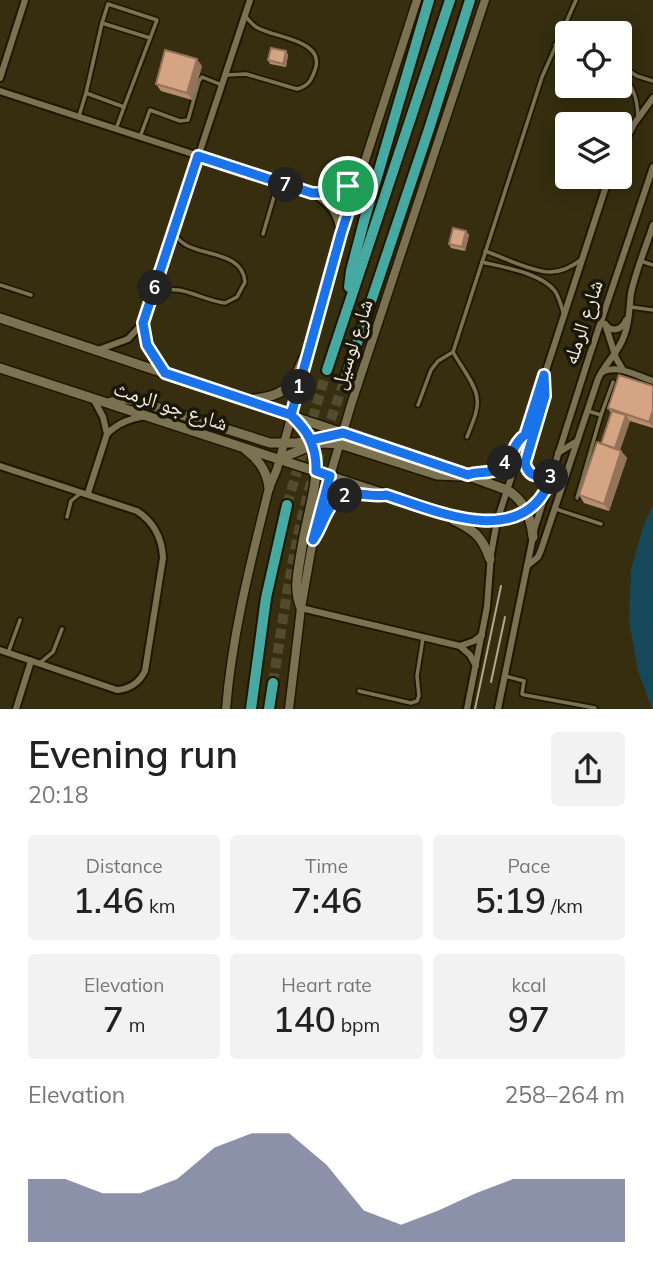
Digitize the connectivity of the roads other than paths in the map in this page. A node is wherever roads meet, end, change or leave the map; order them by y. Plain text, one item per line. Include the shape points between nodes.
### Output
1 (25, 0) edge
2 (250, 0) edge
3 (417, 0) edge
4 (429, 0) edge
5 (450, 0) edge
6 (470, 0) edge
7 (485, 0) edge
8 (576, 0) edge
9 (245, 15) junction
10 (566, 21) edge
11 (102, 23) junction
12 (150, 38) junction
13 (555, 45) edge
14 (632, 73) edge
15 (0, 76) edge
16 (225, 76) junction
17 (653, 81) edge
18 (222, 85) junction
19 (632, 89) edge
20 (0, 90) edge
21 (86, 93) junction
22 (653, 98) edge
23 (124, 107) junction
24 (79, 116) junction
25 (638, 118) junction
26 (116, 129) junction
27 (632, 129) edge
28 (140, 137) junction
29 (198, 156) junction
30 (653, 167) edge
31 (359, 177) junction
32 (278, 182) junction
33 (605, 189) edge
34 (312, 193) junction
35 (653, 225) edge
36 (173, 233) junction
37 (263, 234) dead end
38 (341, 234) junction
39 (485, 251) junction
40 (582, 258) junction
41 (482, 261) junction
42 (641, 261) junction
43 (653, 265) edge
44 (0, 285) edge
45 (153, 292) junction
46 (31, 295) dead end
47 (349, 303) junction
48 (630, 307) junction
49 (653, 310) edge
50 (564, 314) junction
51 (0, 318) edge
52 (604, 321) junction
53 (143, 323) junction
54 (309, 348) junction
55 (97, 350) junction
56 (453, 352) junction
57 (615, 354) junction
58 (0, 368) edge
59 (327, 370) tunnel mouth
60 (623, 370) junction
61 (601, 372) junction
62 (165, 373) junction
63 (544, 375) junction
64 (346, 376) tunnel mouth
65 (653, 381) edge
66 (613, 382) edge
67 (93, 398) junction
68 (244, 400) junction
69 (109, 403) junction
70 (418, 405) dead end
71 (587, 411) junction
72 (291, 415) junction
73 (601, 415) junction
74 (148, 416) junction
75 (343, 433) junction
76 (107, 434) junction
77 (525, 435) junction
78 (467, 437) dead end
79 (578, 440) junction
80 (284, 443) junction
81 (312, 443) junction
82 (340, 444) junction
83 (242, 447) junction
84 (558, 453) junction
85 (279, 459) junction
86 (0, 466) edge
87 (316, 471) junction
88 (553, 471) junction
89 (468, 475) junction
90 (330, 476) junction
91 (269, 488) junction
92 (547, 489) junction
93 (507, 490) junction
94 (86, 493) junction
95 (386, 495) junction
96 (576, 498) edge
97 (287, 505) tunnel mouth
98 (555, 509) junction
99 (526, 511) junction
100 (443, 512) junction
101 (66, 517) dead end
102 (497, 521) junction
103 (601, 524) dead end
104 (533, 537) junction
105 (313, 540) junction
106 (491, 559) junction
107 (527, 566) junction
108 (300, 608) junction
109 (20, 620) dead end
110 (62, 629) dead end
111 (482, 635) junction
112 (423, 637) junction
113 (460, 646) junction
114 (0, 650) edge
115 (8, 653) junction
116 (31, 661) junction
117 (39, 663) junction
118 (476, 666) junction
119 (505, 676) junction
120 (273, 683) tunnel mouth
121 (359, 691) dead end
122 (595, 708) edge
123 (16, 709) edge
124 (226, 709) edge
125 (251, 709) edge
126 (270, 709) edge
127 (289, 709) edge
128 (467, 709) edge
129 (498, 709) edge

1 - 15 street
2 - 9 street
3 - 31 street, شارع لوسيل
4 - 47 highway via 364,221 351,271
5 - 47 highway, شارع لوسيل
6 - 64 highway, شارع لوسيل
7 - 75 street, شارع لوسيل
8 - 10 lane
9 - 16 street
9 - 16 lane via 258,28 309,46 317,64 310,83 297,89 246,74
11 - 12 lane
11 - 12 lane via 108,4 157,20
11 - 21 lane
12 - 23 lane
13 - 39 lane
14 - 17 lane
16 - 18 street
18 - 28 lane via 202,77 188,120 150,110
18 - 29 street
19 - 25 lane
20 - 24 street
21 - 23 lane
21 - 24 lane
22 - 25 street
23 - 26 lane
24 - 26 street
25 - 27 street
26 - 28 street
28 - 29 street
29 - 32 street
29 - 36 street
30 - 52 street, شارع الرمله
31 - 34 street via 333,193
31 - 38 street, شارع لوسيل
32 - 34 street
32 - 37 lane
33 - 40 street, شارع الرمله
34 - 38 street via 331,207
35 - 42 street
36 - 45 street
36 - 45 lane via 189,246 237,263 245,282 237,297 225,303 176,289
38 - 54 street, شارع لوسيل
39 - 40 lane via 550,272
39 - 41 lane
40 - 50 street, شارع الرمله
41 - 50 lane via 546,282
41 - 56 lane
42 - 43 lane
42 - 48 street
44 - 46 lane
45 - 53 street
47 - 59 highway, شارع لوسيل
48 - 49 lane
48 - 52 street via 621,328 612,329
48 - 57 street via 625,335
50 - 63 street, شارع الرمله
51 - 55 main road, شارع جو الرمث
52 - 57 street
52 - 84 street, شارع الرمله
53 - 55 street via 128,339
53 - 62 street via 147,345
54 - 68 main road via 285,390
54 - 72 street, شارع لوسيل
55 - 62 main road, شارع جو الرمث
56 - 70 lane via 431,370
56 - 78 lane via 478,399
57 - 60 street
57 - 61 street
58 - 67 main road, شارع جو الرمث
60 - 61 street
60 - 65 street
61 - 71 street
62 - 68 main road, شارع جو الرمث
63 - 77 street, شارع الرمله
63 - 88 street via 545,396 525,463 528,472 536,476
66 - 73 lane
67 - 69 main road, شارع جو الرمث
67 - 76 street
68 - 72 main road, شارع جو الرمث
69 - 74 main road, شارع جو الرمث
69 - 80 main road via 134,400 259,440
71 - 73 lane
71 - 79 street
72 - 75 main road, شارع جو الرمث
72 - 80 street, شارع لوسيل
72 - 81 main road
73 - 96 lane
74 - 76 street via 124,421
74 - 83 main road, شارع جو الرمث
75 - 81 main road
75 - 82 street, شارع لوسيل
75 - 89 main road
76 - 94 street
77 - 89 main road via 505,464
77 - 93 street, شارع الرمله
79 - 84 street
79 - 98 street
80 - 81 main road
80 - 85 street, شارع لوسيل
81 - 82 main road
81 - 85 main road
81 - 87 main road
82 - 89 main road via 437,475
82 - 90 street, شارع لوسيل
83 - 85 main road, شارع جو الرمث
83 - 91 main road via 264,469
84 - 88 street, شارع الرمله
85 - 87 main road, شارع جو الرمث
85 - 91 street, شارع لوسيل
86 - 94 street
87 - 90 main road, شارع جو الرمث
87 - 108 main road via 296,580
88 - 92 street, شارع الرمله
89 - 93 main road
90 - 95 main road, شارع الرمله
90 - 105 street, شارع لوسيل
91 - 124 street, شارع لوسيل via 240,609
92 - 99 main road, شارع الرمله
92 - 104 street, شارع الرمله
93 - 99 main road
93 - 102 street, شارع الرمله
94 - 101 lane via 71,501
94 - 117 street via 143,514 161,542 163,558 145,671 136,683 117,690
95 - 100 main road, شارع الرمله
95 - 105 main road via 354,494 333,502
97 - 125 highway via 265,598
98 - 103 lane
98 - 107 street via 541,550
99 - 102 main road, شارع الرمله
99 - 104 main road
100 - 102 main road, شارع الرمله
100 - 106 main road via 476,533
102 - 106 street, شارع الرمله
104 - 107 street, شارع الرمله
105 - 108 street, شارع لوسيل
106 - 111 street, شارع الرمله
107 - 119 street, شارع الرمله
108 - 112 street
108 - 127 street, شارع لوسيل
109 - 115 lane
110 - 117 lane via 53,652
111 - 113 street
111 - 118 street, شارع الرمله
112 - 113 street
112 - 121 lane via 417,701
113 - 118 street
114 - 115 street
115 - 116 street
116 - 117 street
116 - 123 street
118 - 128 street, شارع الرمله
119 - 122 lane via 524,681 522,694
119 - 129 street, شارع الرمله
120 - 126 highway

